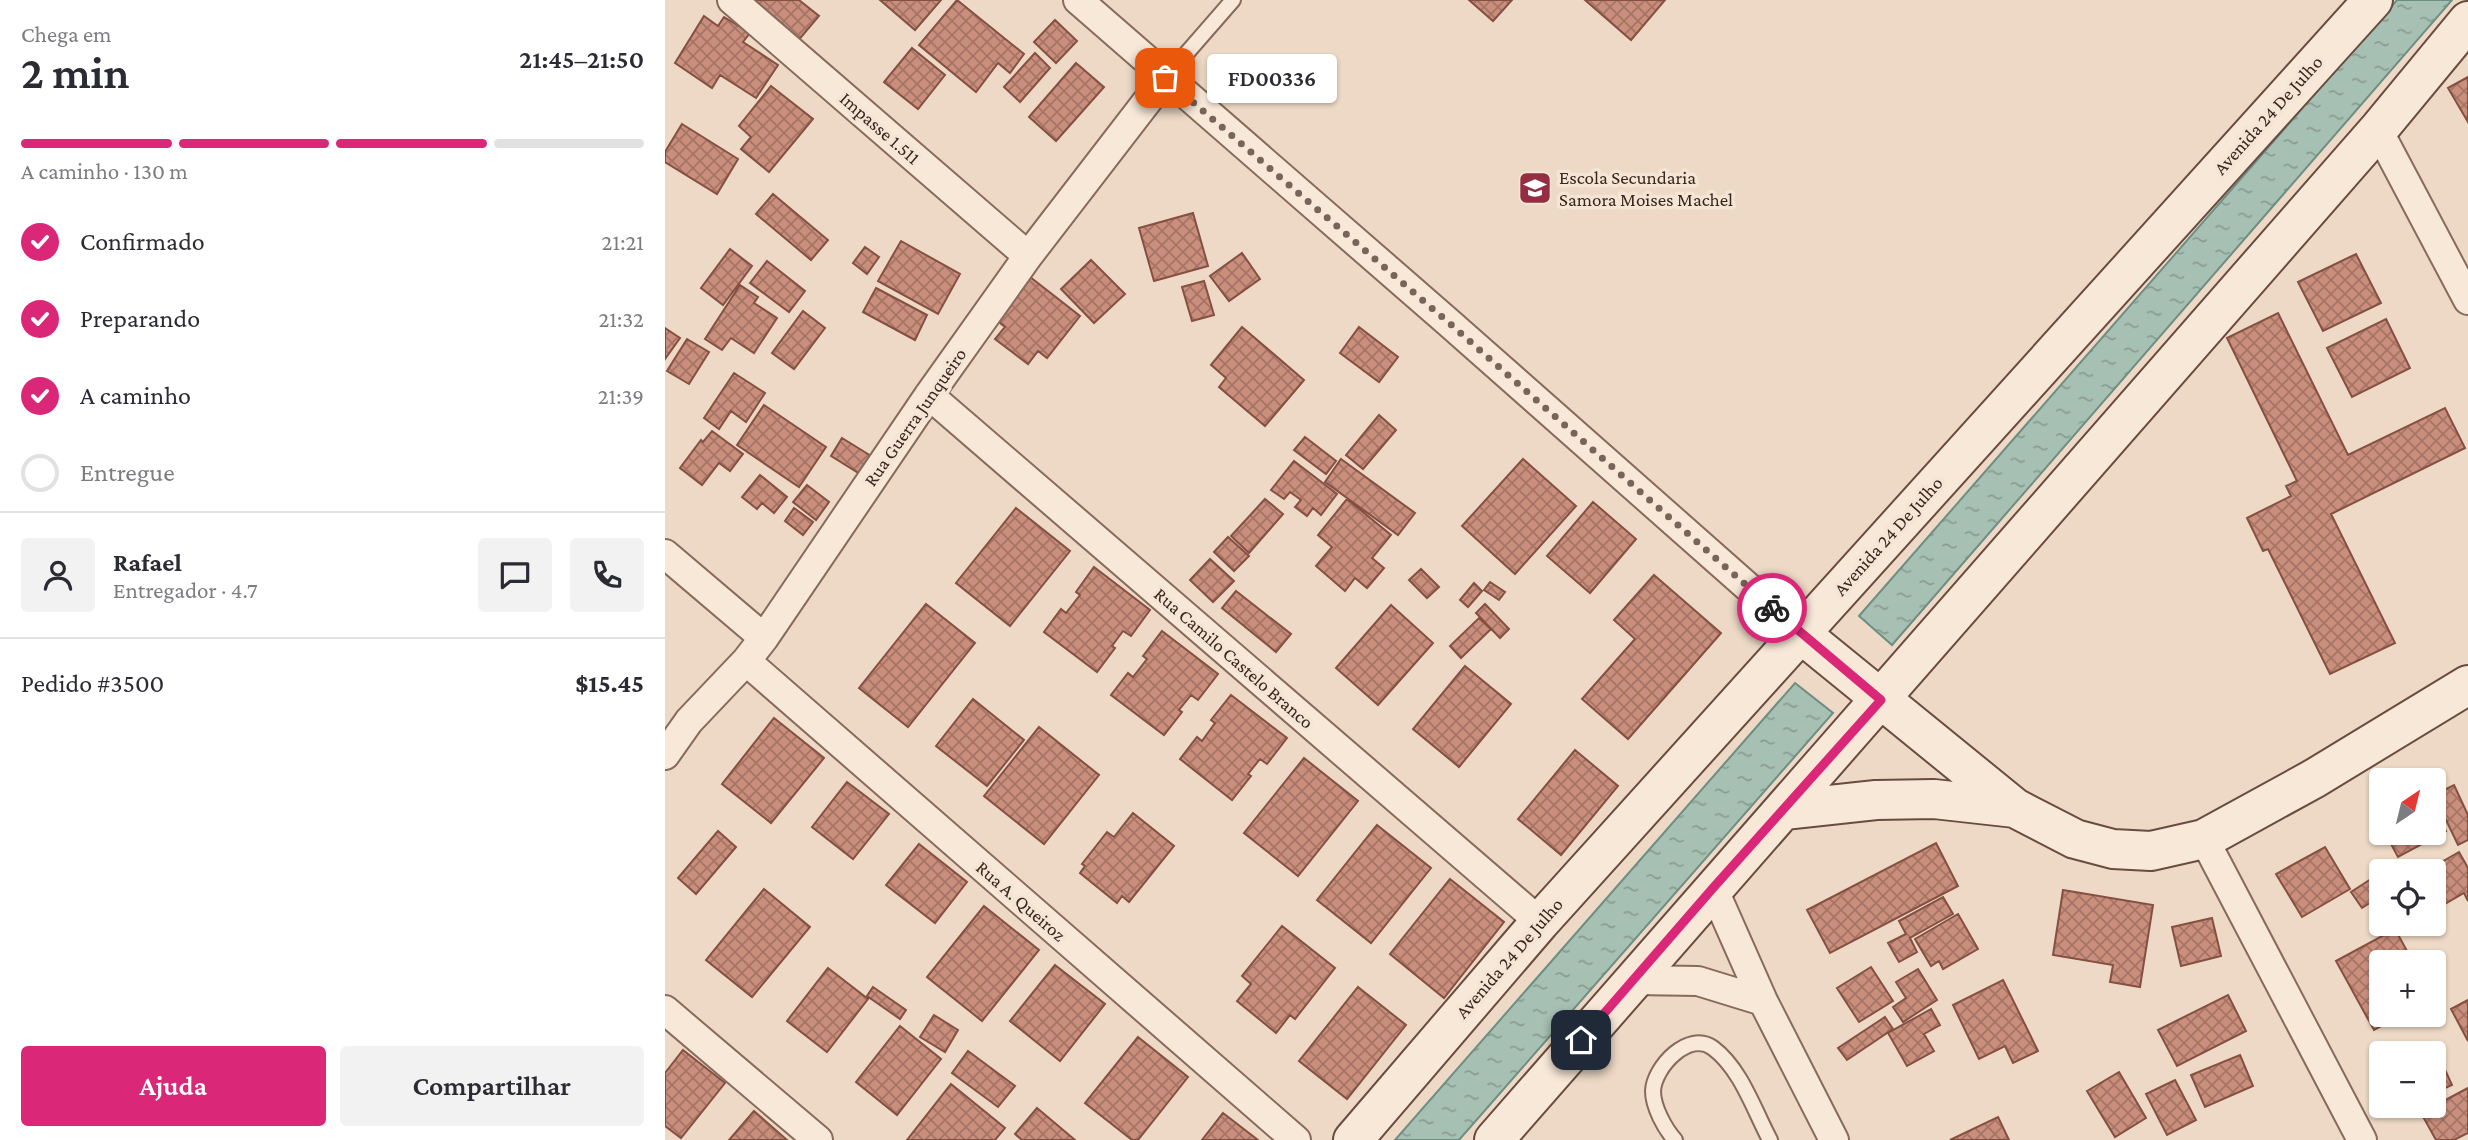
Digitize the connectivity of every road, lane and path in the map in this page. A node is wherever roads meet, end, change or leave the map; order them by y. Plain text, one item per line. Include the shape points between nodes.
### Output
1 (732, 0) edge
2 (1078, 0) edge
3 (1233, 0) edge
4 (2373, 0) edge
5 (2468, 21) edge
6 (1165, 78) junction
7 (2378, 130) junction
8 (1028, 256) junction
9 (2468, 300) edge
10 (929, 395) junction
11 (665, 554) edge
12 (1800, 633) junction
13 (764, 638) junction
14 (746, 661) junction
15 (2468, 685) edge
16 (1881, 700) junction
17 (665, 755) edge
18 (2015, 808) junction
19 (1784, 810) junction
20 (2204, 839) junction
21 (1713, 888) junction
22 (1540, 922) junction
23 (1633, 980) junction
24 (1763, 1001) junction
25 (665, 1010) edge
26 (818, 1140) edge
27 (1296, 1140) edge
28 (1353, 1140) edge
29 (1494, 1140) edge
30 (1675, 1140) edge
31 (1770, 1140) edge
32 (1834, 1140) edge
33 (2362, 1140) edge

1 - 8 street, Impasse 1.511
2 - 6 street
3 - 6 lane
4 - 12 street, Avenida 24 De Julho
5 - 7 street
6 - 8 street, Rua Guerra Junqueiro
6 - 12 street
7 - 9 street
7 - 16 street
8 - 10 street, Rua Guerra Junqueiro
10 - 13 street, Rua Guerra Junqueiro
10 - 22 street, Rua Camilo Castelo Branco
11 - 13 street
12 - 16 street
12 - 22 street, Avenida 24 De Julho
13 - 14 street, Rua Guerra Junqueiro
14 - 17 street, Rua Guerra Junqueiro via 689,721
14 - 27 street, Rua A. Queiroz
15 - 20 street
16 - 18 street
16 - 19 street
18 - 19 street via 1899,799
18 - 20 street via 2075,839 2113,849 2151,851
19 - 21 street
20 - 33 street
21 - 23 street
21 - 24 street
22 - 28 street, Avenida 24 De Julho
23 - 24 street via 1698,981
23 - 29 street
24 - 32 street
25 - 26 street
30 - 31 lane via 1663,1127 1653,1091 1662,1063 1688,1044 1710,1045 1730,1064

